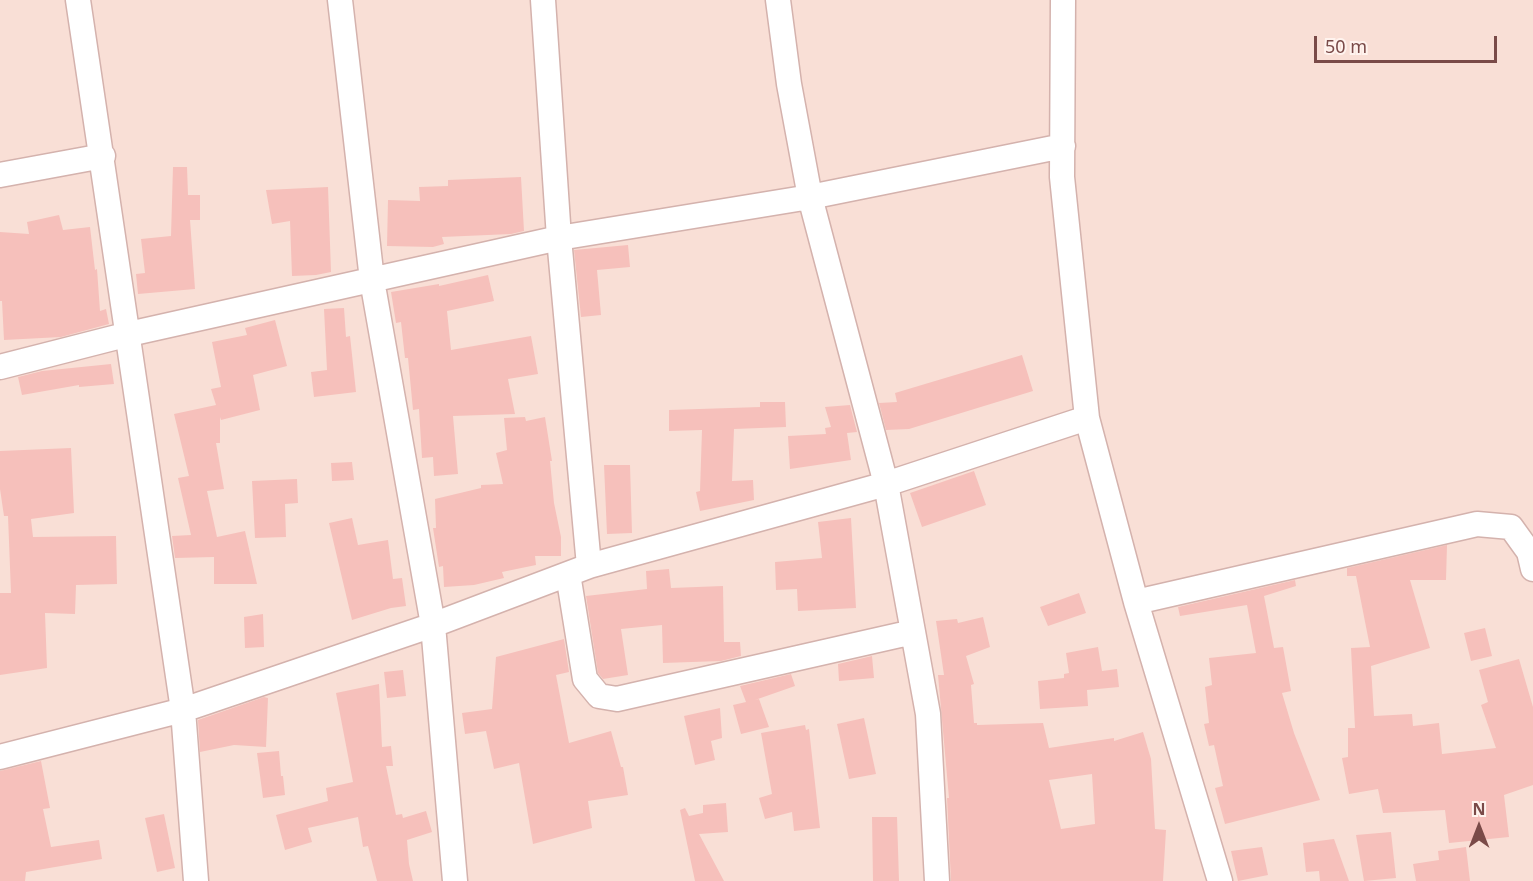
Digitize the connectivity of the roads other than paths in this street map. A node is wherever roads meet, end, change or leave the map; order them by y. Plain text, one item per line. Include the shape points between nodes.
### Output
1 (78, 0) edge
2 (340, 0) edge
3 (543, 0) edge
4 (778, 0) edge
5 (1063, 0) edge
6 (1063, 146) junction
7 (103, 156) junction
8 (0, 175) edge
9 (810, 197) junction
10 (559, 238) junction
11 (372, 280) junction
12 (129, 334) junction
13 (0, 368) edge
14 (1087, 418) junction
15 (886, 484) junction
16 (1533, 569) edge
17 (579, 570) junction
18 (1136, 602) junction
19 (433, 625) junction
20 (913, 632) junction
21 (183, 710) junction
22 (0, 758) edge
23 (196, 881) edge
24 (455, 881) edge
25 (937, 881) edge
26 (1220, 881) edge

1 - 7 street
2 - 11 street
3 - 10 street
4 - 9 street
5 - 6 street
6 - 9 street
6 - 14 street via 1063,188
7 - 8 street
7 - 12 street
9 - 10 street
9 - 15 street
10 - 11 street
10 - 17 street
11 - 12 street
11 - 19 street
12 - 13 street
12 - 21 street
14 - 15 street
14 - 18 street
15 - 17 street
15 - 20 street
16 - 18 street via 1529,552 1511,527 1477,524
17 - 19 street
17 - 20 street via 585,679 599,696 616,699
18 - 26 street
19 - 21 street
19 - 24 street
20 - 25 street via 928,714
21 - 22 street
21 - 23 street

